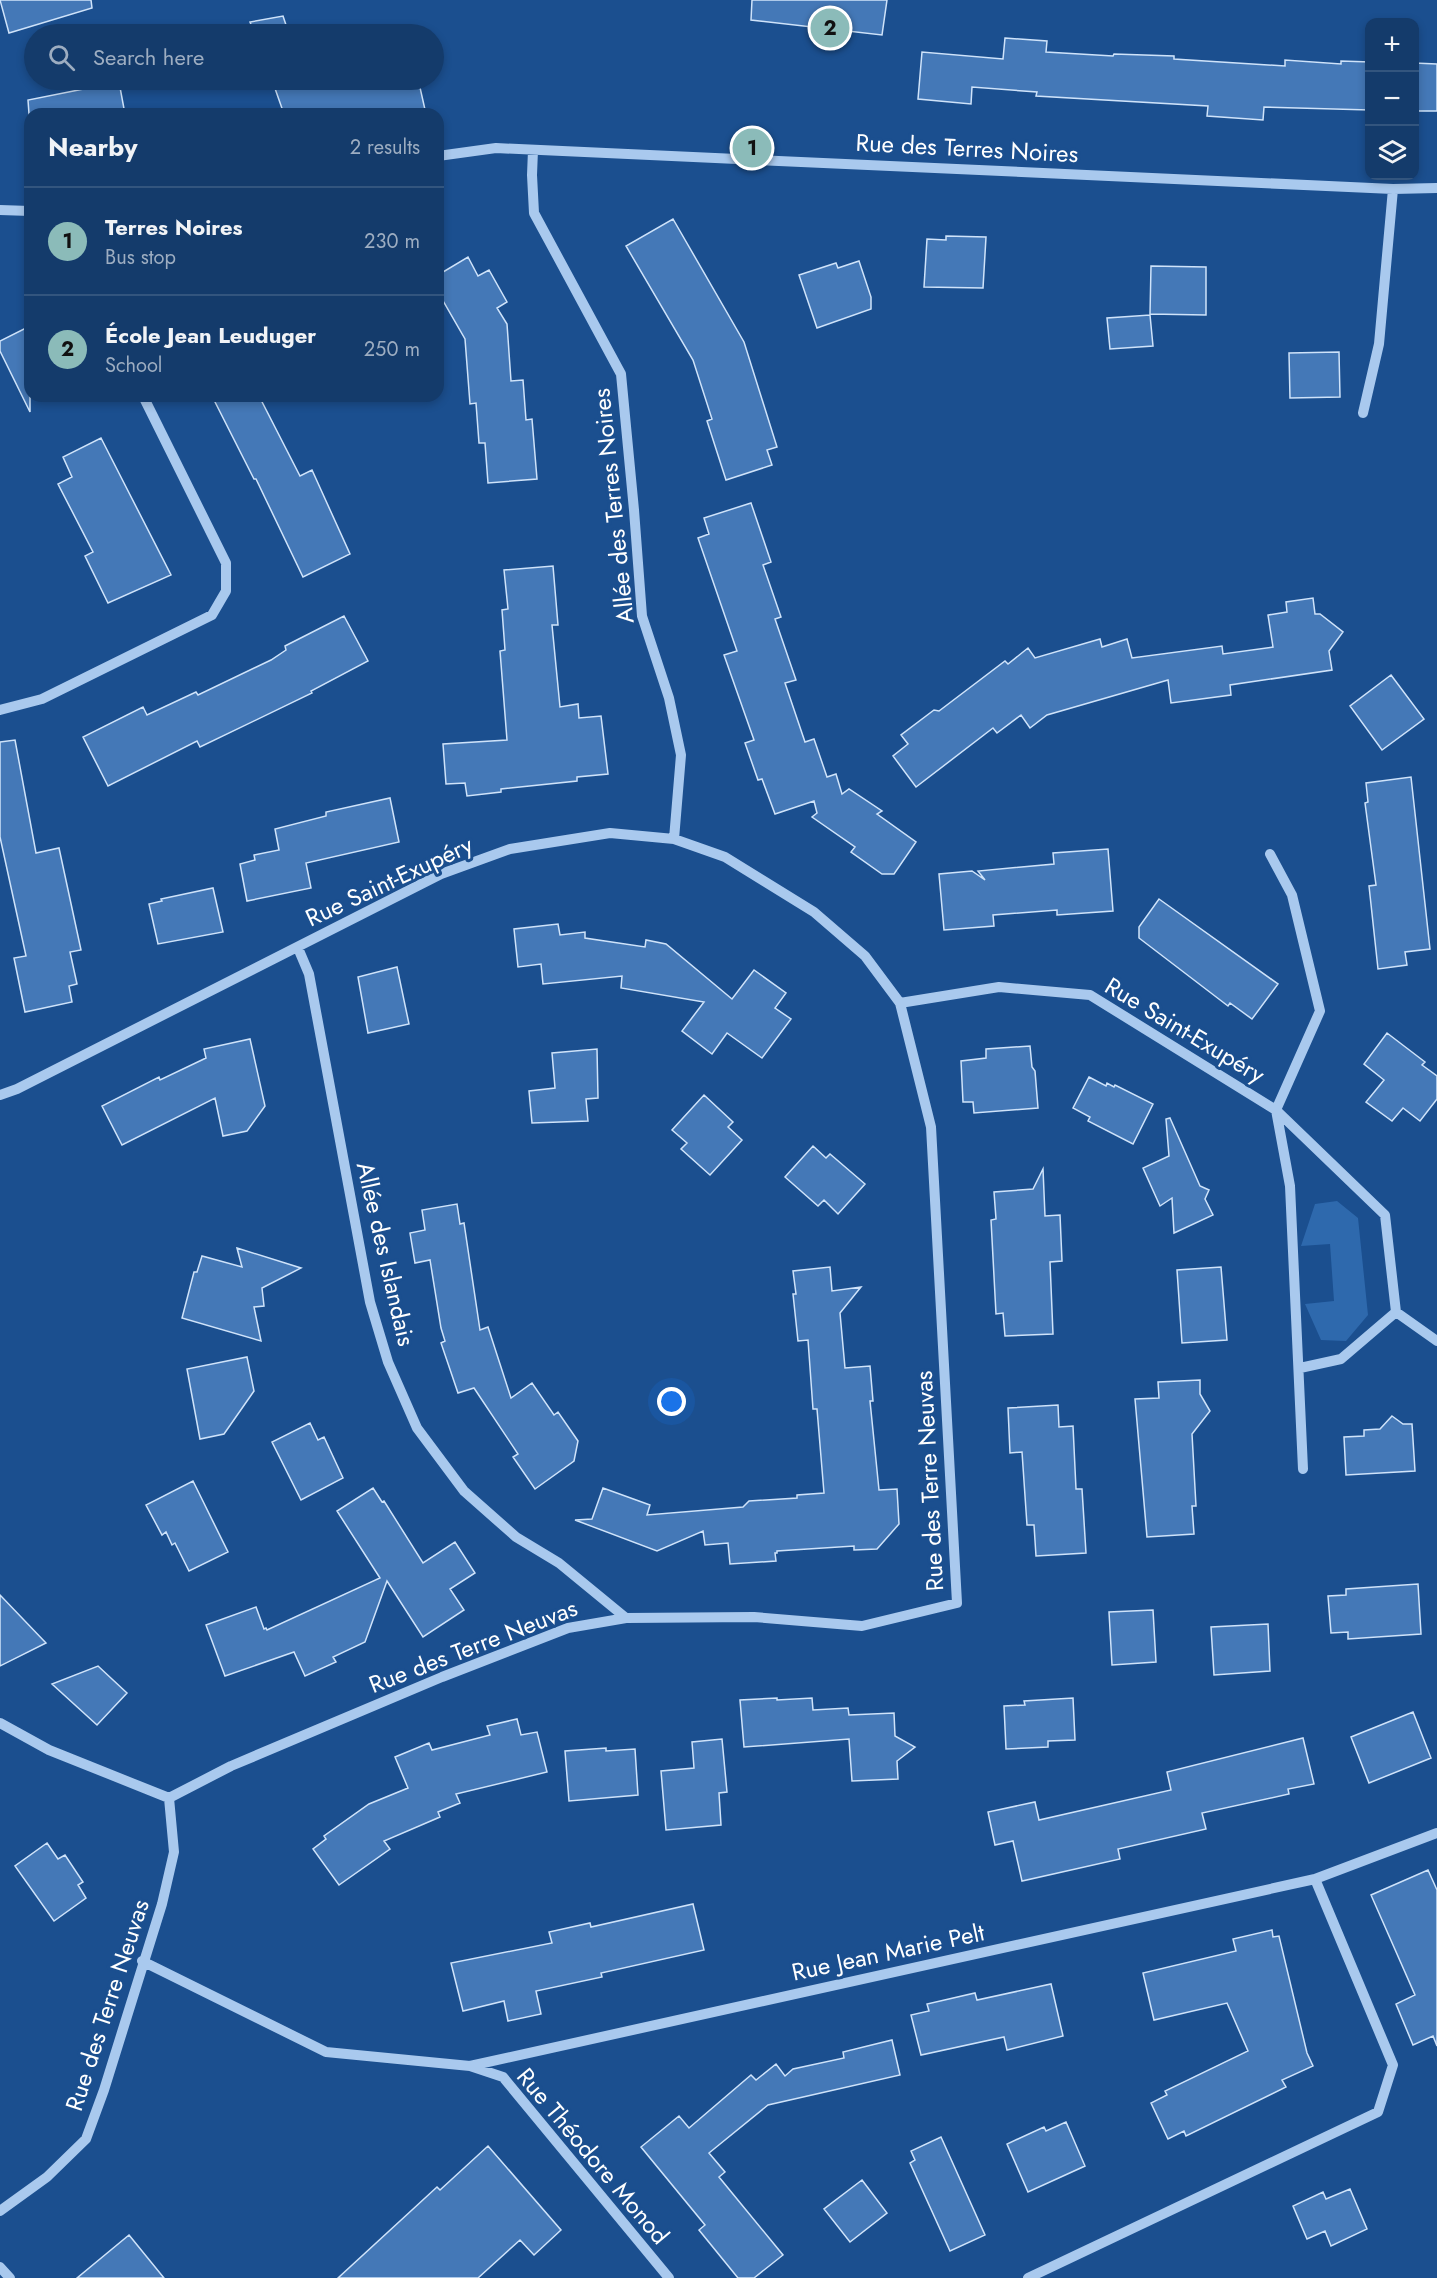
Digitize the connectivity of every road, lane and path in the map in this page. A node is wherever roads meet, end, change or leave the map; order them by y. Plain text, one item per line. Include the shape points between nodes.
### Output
1 (533, 150) junction
2 (444, 155) edge
3 (1437, 188) edge
4 (1393, 189) junction
5 (0, 210) edge
6 (24, 211) edge
7 (146, 402) edge
8 (1363, 413) dead end
9 (0, 710) edge
10 (674, 839) junction
11 (1270, 854) dead end
12 (297, 948) junction
13 (900, 1003) junction
14 (0, 1095) edge
15 (1276, 1110) junction
16 (1396, 1312) junction
17 (1437, 1341) edge
18 (1300, 1368) junction
19 (1303, 1469) dead end
20 (626, 1618) junction
21 (0, 1723) edge
22 (170, 1798) junction
23 (1437, 1833) edge
24 (1316, 1879) junction
25 (142, 1961) junction
26 (470, 2066) junction
27 (0, 2211) edge
28 (0, 2267) edge
29 (10, 2278) edge
30 (669, 2278) edge
31 (1028, 2278) edge

1 - 2 street, Rue des Terres Noires via 496,148
1 - 4 street, Rue des Terres Noires
1 - 10 street, Allée des Terres Noires via 534,213 621,374 642,616 669,698 681,755
3 - 4 street, Rue des Terres Noires
4 - 8 street via 1379,344
5 - 6 street
7 - 9 street via 226,563 226,591 212,615 42,699
10 - 12 street, Rue Saint-Exupéry via 610,833 510,849 441,874
10 - 13 street, Rue Saint-Exupéry via 725,857 814,912 865,956
11 - 15 street, Rue Saint-Exupéry via 1292,895 1320,1011
12 - 14 street, Rue Saint-Exupéry
12 - 20 street, Allée des Islandais via 309,974 370,1302 388,1362 417,1428 464,1491 516,1537 559,1563
13 - 15 street, Rue Saint-Exupéry via 999,987 1090,995
13 - 20 street, Rue des Terre Neuvas via 931,1127 957,1603 862,1626 754,1617
15 - 16 street, Rue Saint-Exupéry via 1385,1215
15 - 18 street, Rue Saint-Exupéry via 1290,1186
16 - 17 street
16 - 18 street via 1341,1359
18 - 19 street, Rue Saint-Exupéry
20 - 22 street, Rue des Terre Neuvas via 568,1628 442,1677 231,1766
21 - 22 street via 49,1750
22 - 25 street, Rue des Terre Neuvas via 174,1852 162,1904
23 - 24 street, Rue Jean Marie Pelt
24 - 26 street, Rue Jean Marie Pelt
24 - 31 street via 1393,2065 1378,2112
25 - 26 street, Rue Théodore Monod via 326,2052
25 - 27 street, Rue des Terre Neuvas via 86,2139 47,2177
26 - 30 street, Rue Théodore Monod via 503,2077
28 - 29 street

